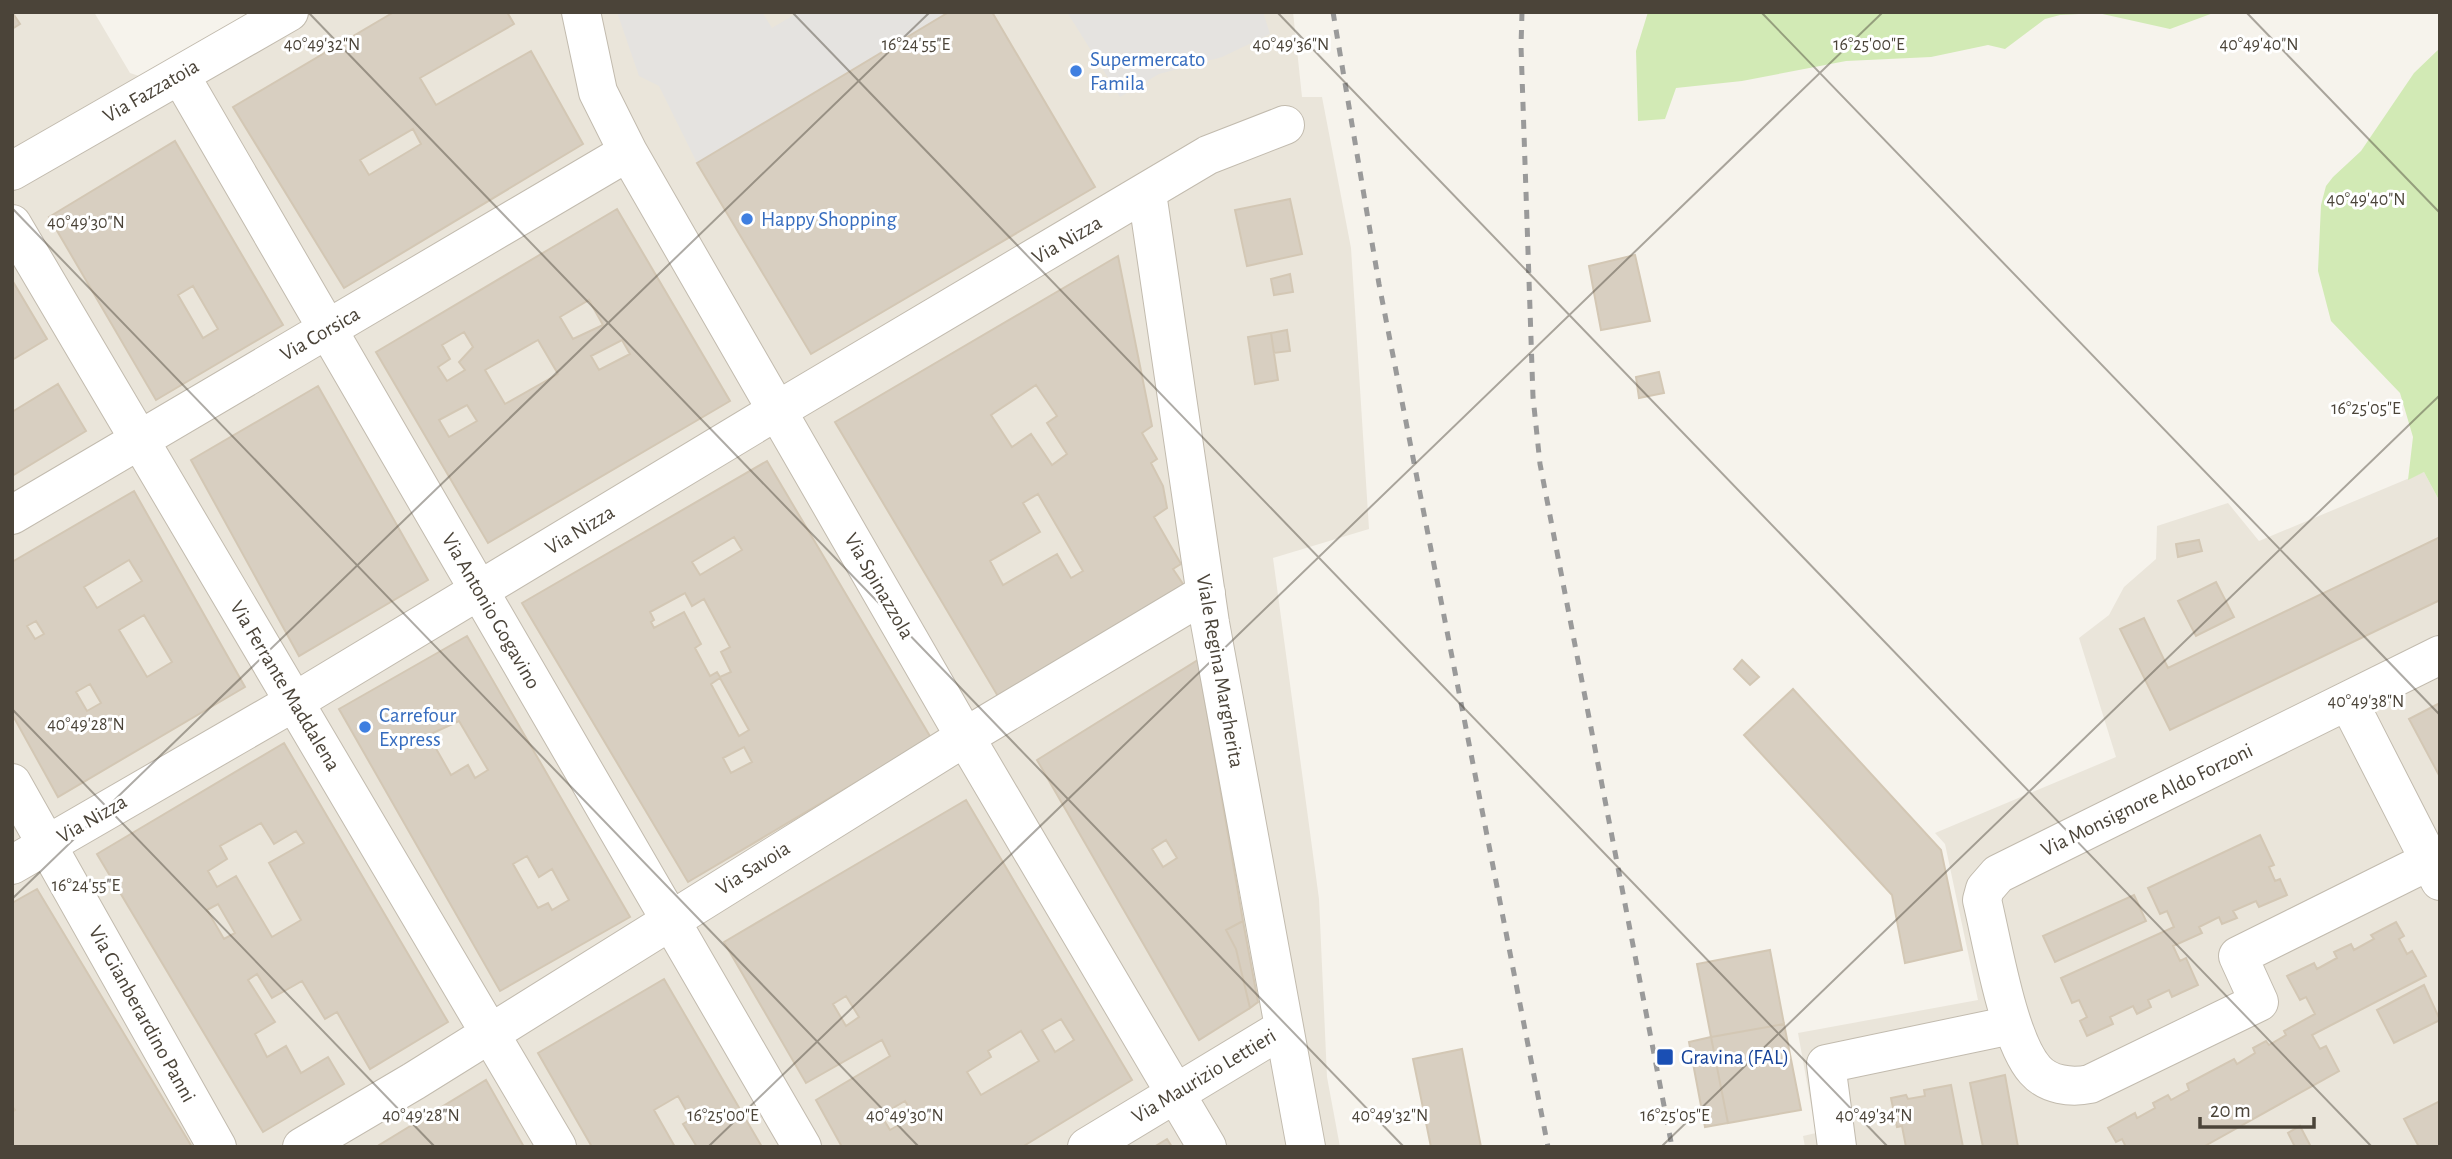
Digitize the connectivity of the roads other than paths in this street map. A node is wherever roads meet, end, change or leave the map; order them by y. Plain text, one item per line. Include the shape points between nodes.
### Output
1 (289, 12) edge
2 (581, 12) edge
3 (180, 75) junction
4 (1284, 125) dead end
5 (628, 152) junction
6 (12, 170) edge
7 (1147, 193) junction
8 (12, 224) edge
9 (327, 329) junction
10 (778, 410) junction
11 (139, 440) junction
12 (12, 515) edge
13 (480, 592) junction
14 (1206, 593) junction
15 (2440, 655) edge
16 (2348, 701) junction
17 (294, 702) junction
18 (965, 737) junction
19 (12, 783) edge
20 (47, 845) junction
21 (12, 865) edge
22 (2435, 871) edge
23 (670, 920) junction
24 (2012, 1025) junction
25 (1284, 1028) junction
26 (491, 1033) junction
27 (1176, 1094) junction
28 (217, 1147) edge
29 (302, 1147) edge
30 (557, 1147) edge
31 (802, 1147) edge
32 (1087, 1147) edge
33 (1207, 1147) edge
34 (1306, 1147) edge
35 (1837, 1147) edge

1 - 3 street, Via Fazzatoia
2 - 5 street, Via Spinazzola via 598,92
3 - 6 street, Via Fazzatoia
3 - 9 street, Via Antonio Gogavino
4 - 7 street, Via Nizza via 1208,155
5 - 9 street, Via Corsica
5 - 10 street, Via Spinazzola
7 - 10 street, Via Nizza
7 - 14 street, Viale Regina Margherita
8 - 11 street, Via Ferrante Maddalena
9 - 11 street, Via Corsica
9 - 13 street, Via Antonio Gogavino
10 - 13 street, Via Nizza
10 - 18 street, Via Spinazzola
11 - 12 street, Via Corsica
11 - 17 street, Via Ferrante Maddalena
13 - 17 street, Via Nizza
13 - 23 street, Via Antonio Gogavino
14 - 18 street, Via Savoia
14 - 25 street, Viale Regina Margherita
15 - 16 street, Via Monsignore Aldo Forzoni
16 - 22 street
16 - 24 street, Via Monsignore Aldo Forzoni via 1990,881 1982,900
17 - 20 street, Via Nizza
17 - 26 street, Via Ferrante Maddalena
18 - 23 street, Via Savoia
18 - 27 street, Via Spinazzola
19 - 20 street, Via Gianberardino Panni
20 - 21 street, Via Nizza
20 - 28 street, Via Gianberardino Panni
22 - 24 street, Via Monsignore Aldo Forzoni via 2238,956 2259,1002 2090,1084 2064,1085 2036,1072
23 - 26 street, Via Savoia
23 - 31 street, Via Antonio Gogavino
24 - 35 street via 1826,1064
25 - 27 street, Via Maurizio Lettieri
25 - 34 street, Viale Regina Margherita
26 - 29 street, Via Savoia
26 - 30 street, Via Ferrante Maddalena
27 - 32 street, Via Maurizio Lettieri
27 - 33 street, Via Spinazzola

